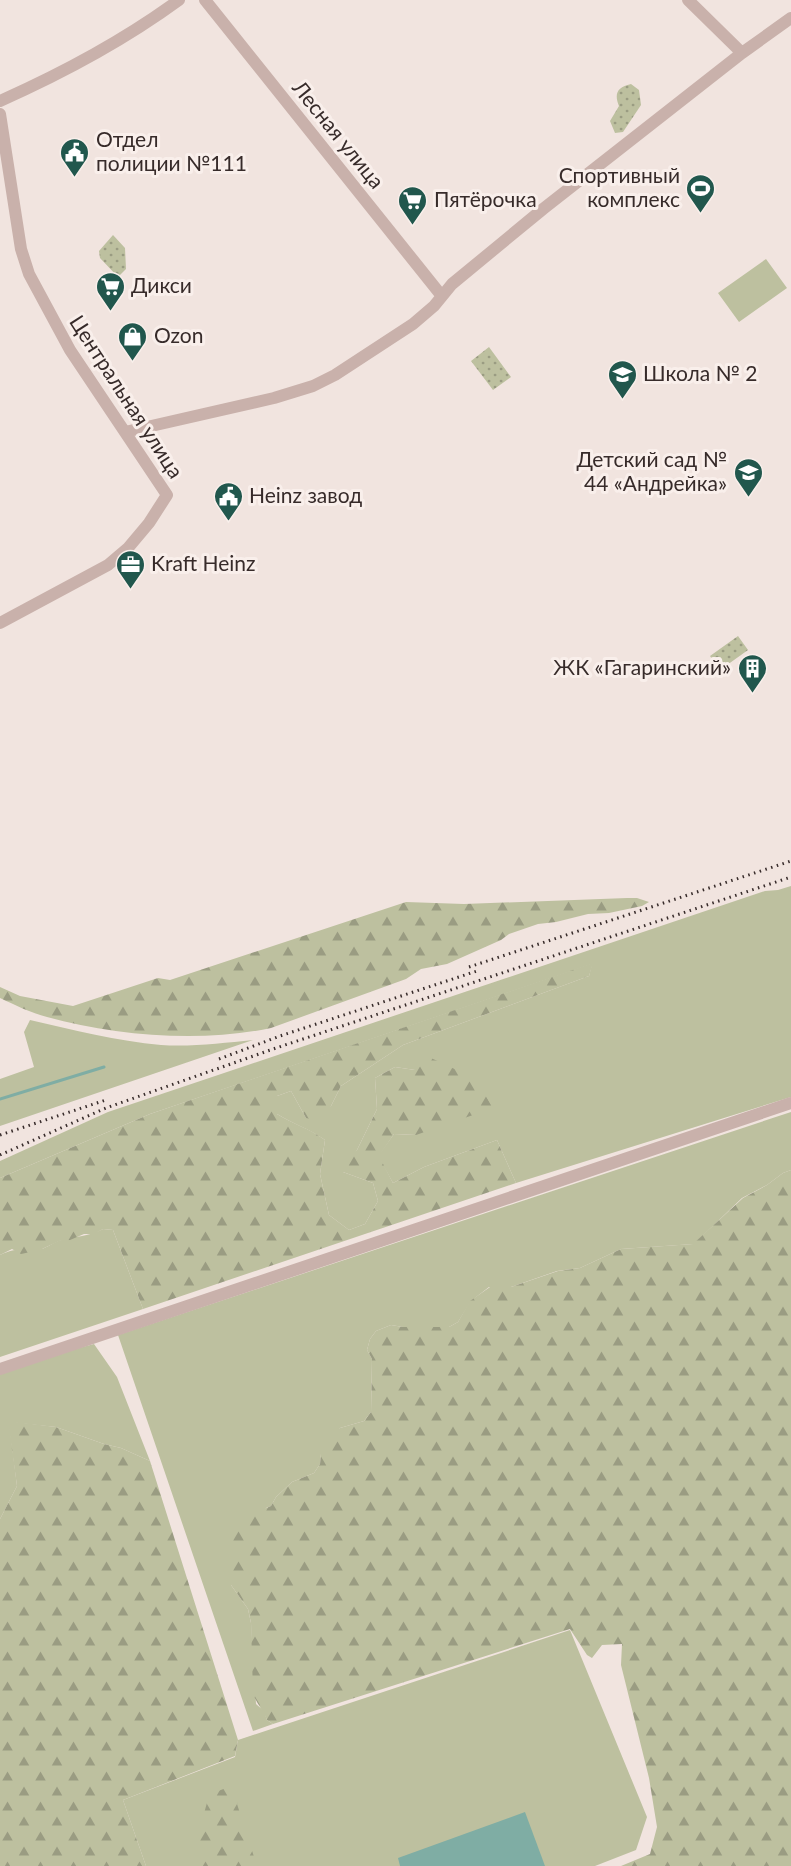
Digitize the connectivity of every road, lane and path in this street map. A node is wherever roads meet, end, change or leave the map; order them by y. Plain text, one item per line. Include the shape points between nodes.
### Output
1 (179, 0) edge
2 (205, 0) edge
3 (688, 0) edge
4 (791, 18) edge
5 (742, 53) junction
6 (0, 101) edge
7 (0, 114) edge
8 (441, 295) junction
9 (125, 432) junction
10 (0, 623) edge
11 (791, 1103) edge
12 (0, 1369) edge

1 - 6 street via 79,64
2 - 8 street, Лесная улица
3 - 5 street
4 - 5 street
5 - 8 street via 543,209
7 - 9 street, Центральная улица via 26,268 70,350
8 - 9 street via 413,324 313,386
9 - 10 street, Центральная улица via 166,495 149,523 108,565
11 - 12 street

